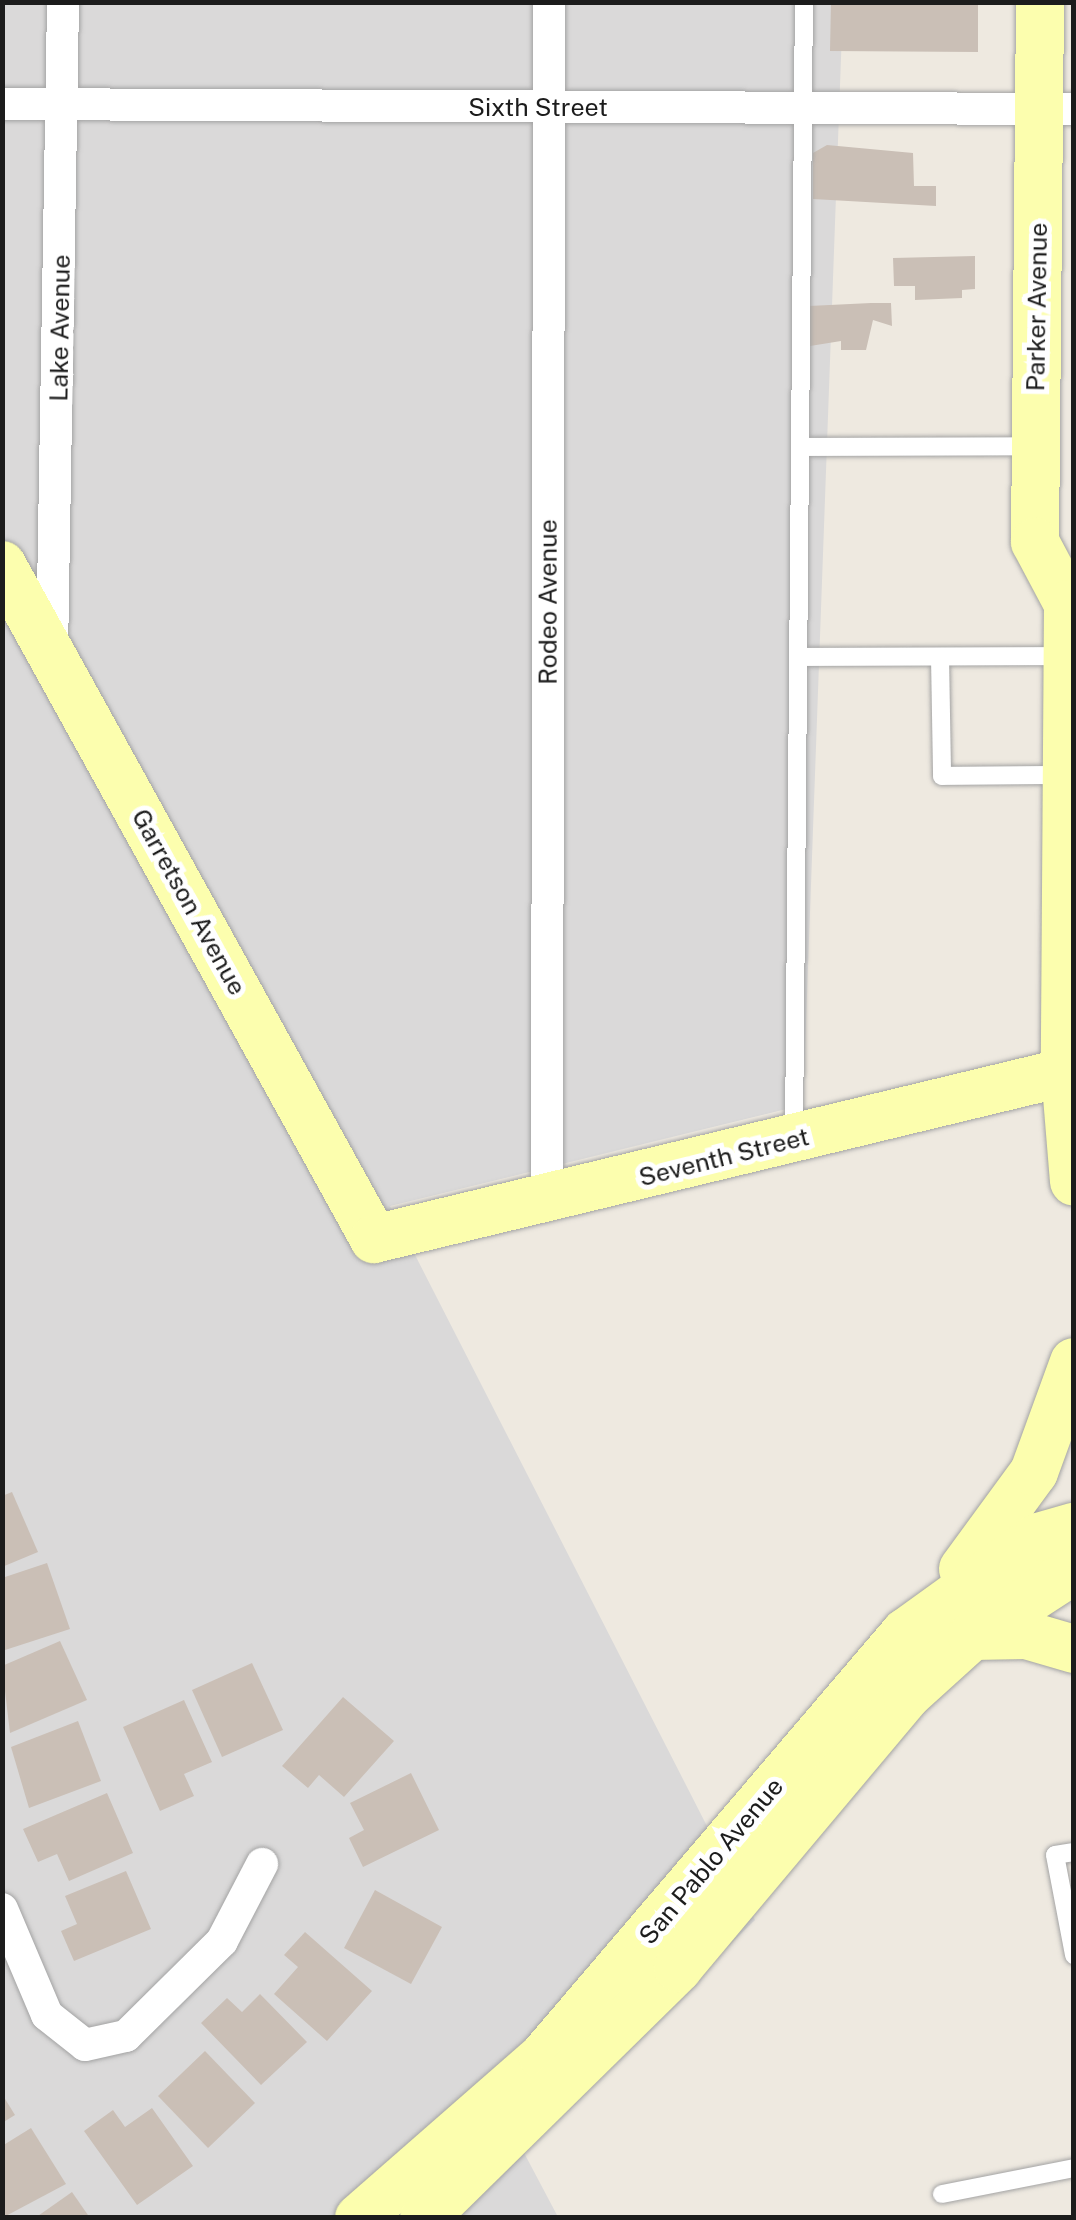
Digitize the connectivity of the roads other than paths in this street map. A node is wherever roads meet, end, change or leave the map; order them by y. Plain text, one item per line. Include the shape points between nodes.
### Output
1 (63, 2) edge
2 (549, 2) edge
3 (804, 2) edge
4 (1040, 2) edge
5 (2, 104) edge
6 (65, 104) junction
7 (549, 106) junction
8 (803, 108) junction
9 (1056, 109) edge
10 (1036, 446) junction
11 (800, 448) junction
12 (2, 565) edge
13 (1071, 599) edge
14 (52, 654) junction
15 (1068, 656) junction
16 (798, 657) junction
17 (940, 657) junction
18 (1069, 775) junction
19 (1069, 1072) edge
20 (794, 1140) junction
21 (1074, 1182) edge
22 (547, 1201) junction
23 (374, 1239) joint
24 (1074, 1362) edge
25 (1074, 1527) edge
26 (1074, 1570) edge
27 (905, 1633) junction
28 (972, 1636) junction
29 (1074, 1649) edge
30 (1074, 1852) edge
31 (262, 1864) dead end
32 (2, 1909) edge
33 (1074, 1954) edge
34 (1074, 2168) edge
35 (942, 2194) dead end
36 (359, 2218) edge
37 (424, 2218) edge

1 - 6 street, Lake Avenue
2 - 7 street, Rodeo Avenue
3 - 8 lane
4 - 9 main road, Parker Avenue
5 - 6 street, Sixth Street
6 - 7 street, Sixth Street
6 - 14 street, Lake Avenue
7 - 8 street, Sixth Street
7 - 22 street, Rodeo Avenue
8 - 9 street, Sixth Street
8 - 11 lane
9 - 10 main road, Parker Avenue
10 - 11 lane
10 - 13 main road, Parker Avenue via 1035,542
11 - 16 lane
12 - 14 main road, Garretson Avenue
13 - 15 main road, Parker Avenue
14 - 23 main road, Garretson Avenue
15 - 17 lane
15 - 18 main road, Parker Avenue
16 - 17 lane
16 - 20 lane
17 - 18 lane via 942,776
18 - 19 main road, Parker Avenue
19 - 20 main road, Seventh Street
19 - 21 main road, Parker Avenue
20 - 22 main road, Seventh Street
22 - 23 main road, Seventh Street
24 - 27 main road via 1034,1472 995,1534
25 - 27 main road, San Pablo Avenue via 1038,1537
26 - 28 main road, San Pablo Avenue
27 - 36 main road, San Pablo Avenue via 543,2057
28 - 29 main road via 1026,1635
28 - 37 main road, San Pablo Avenue via 828,1784 678,1968
30 - 33 lane via 1055,1856
31 - 32 street via 222,1941 126,2036 84,2046 47,2015
34 - 35 lane

